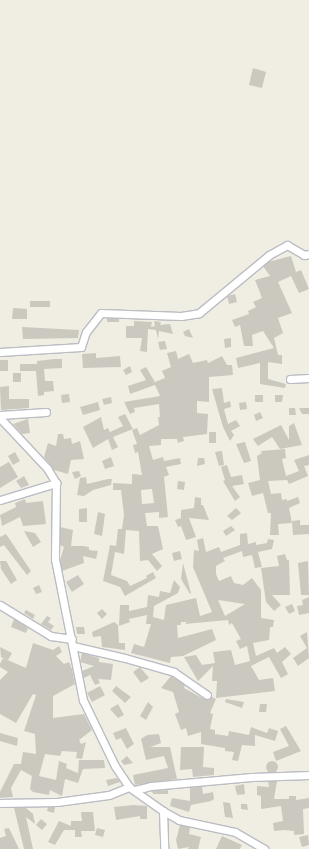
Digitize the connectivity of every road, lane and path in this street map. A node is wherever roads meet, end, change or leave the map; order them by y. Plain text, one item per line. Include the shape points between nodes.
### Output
1 (309, 254) edge
2 (0, 352) edge
3 (290, 378) dead end
4 (309, 378) edge
5 (46, 412) dead end
6 (0, 415) edge
7 (0, 418) edge
8 (56, 483) junction
9 (0, 500) edge
10 (0, 605) edge
11 (73, 642) junction
12 (207, 695) dead end
13 (309, 775) edge
14 (132, 789) junction
15 (0, 803) edge
16 (163, 811) junction
17 (164, 849) edge
18 (264, 849) edge

1 - 2 street via 304,255 288,245 269,255 199,313 181,316 101,313 86,332 81,347
3 - 4 street
5 - 6 street
7 - 8 street via 47,468
8 - 9 street
8 - 11 street via 55,559
10 - 11 street via 51,636
11 - 12 street via 174,672
11 - 14 street via 83,700
13 - 14 street via 252,777
14 - 15 street via 57,802
14 - 16 street
16 - 17 street
16 - 18 street via 180,820 235,832

